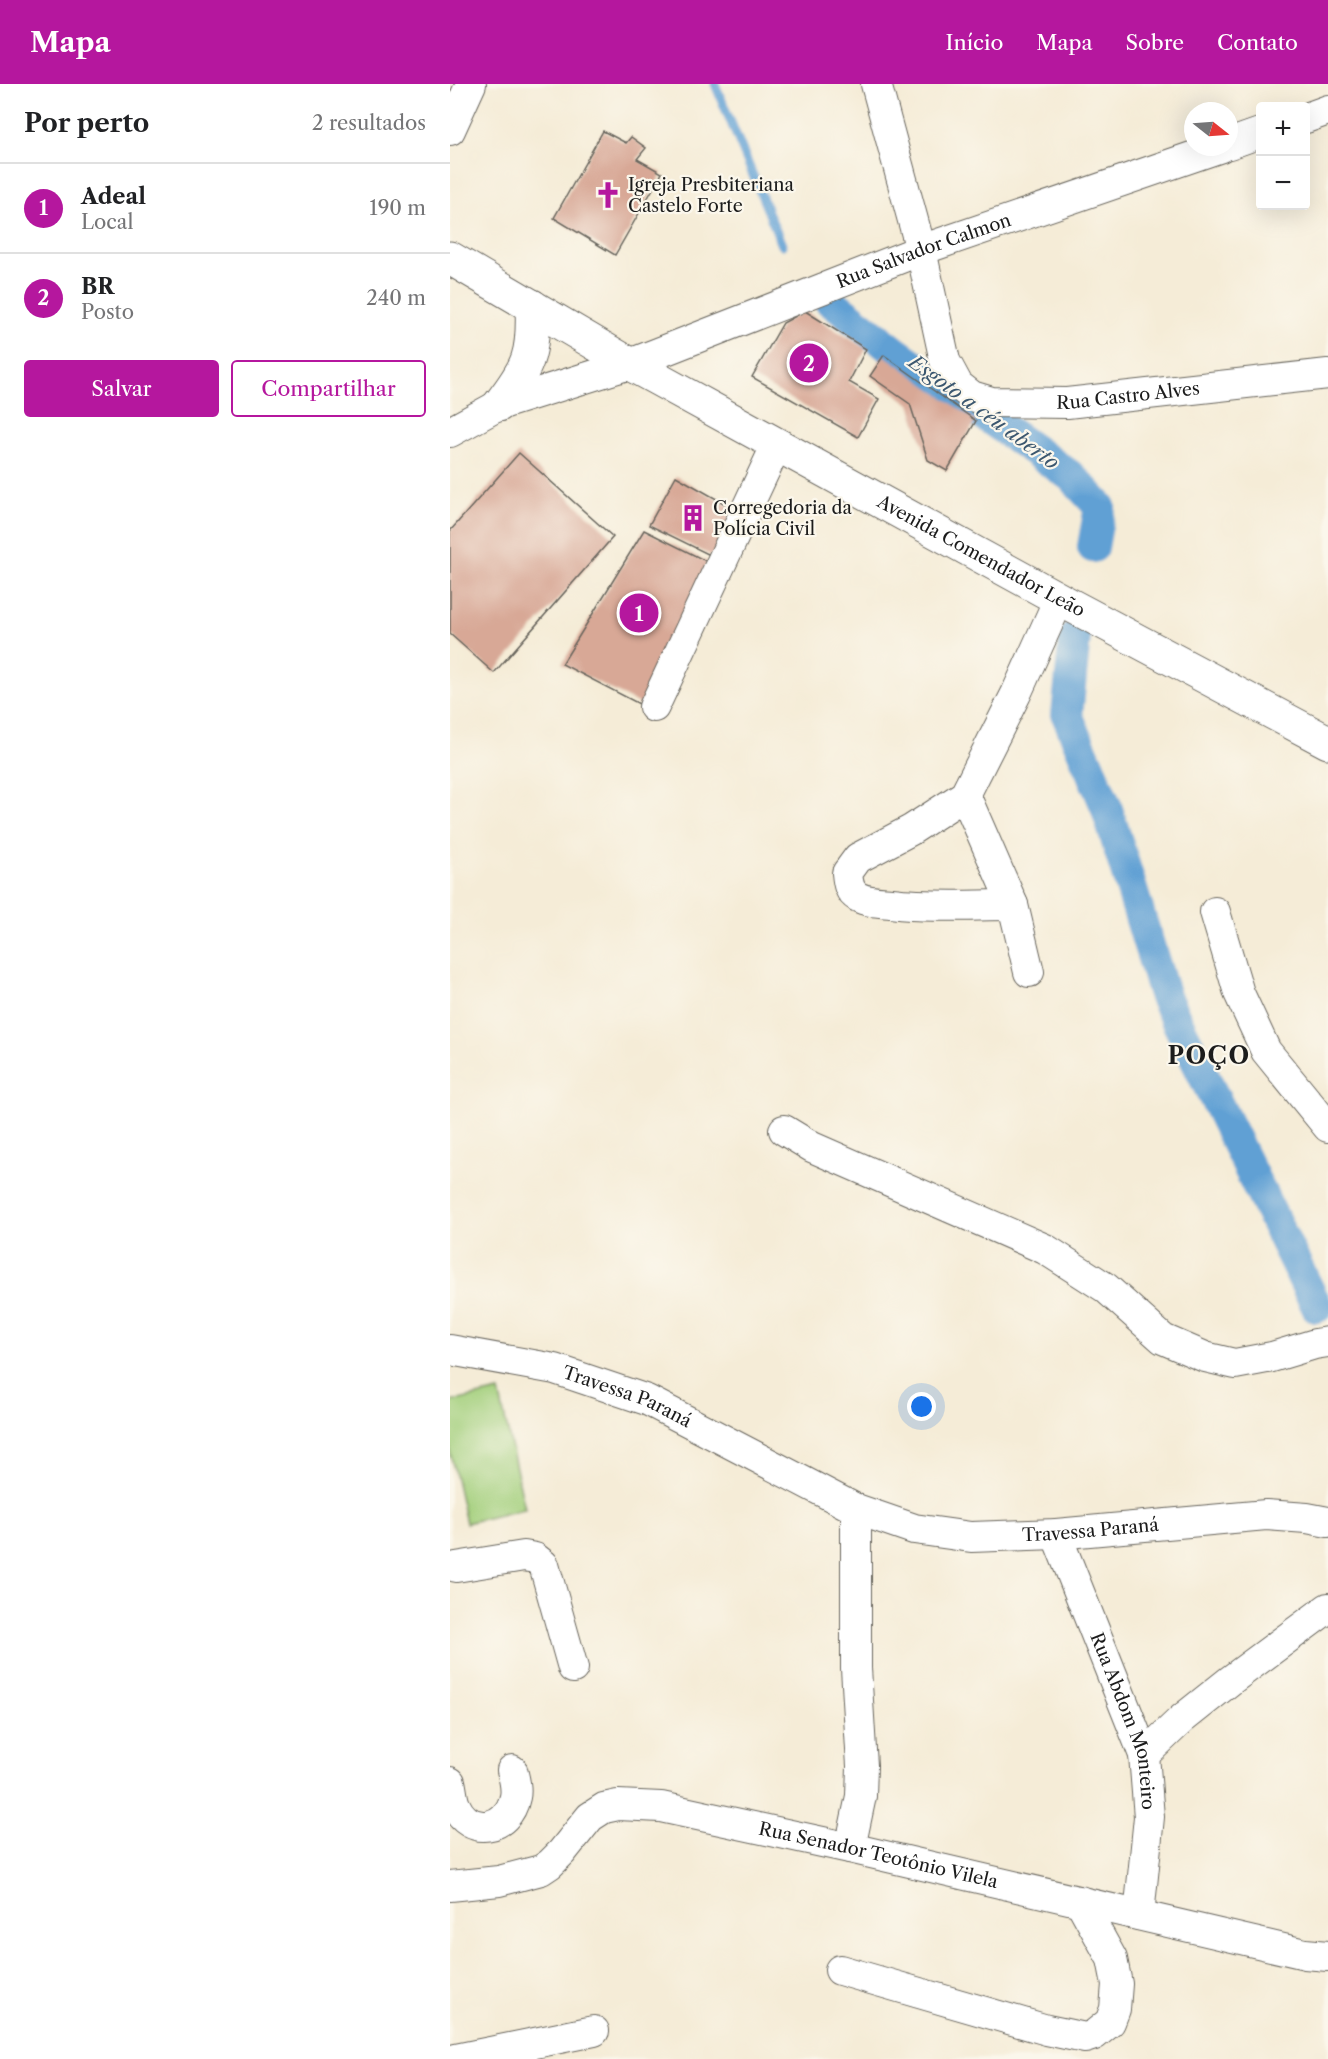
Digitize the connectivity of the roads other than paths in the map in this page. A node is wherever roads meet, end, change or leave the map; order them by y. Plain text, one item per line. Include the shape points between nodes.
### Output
1 (471, 84) edge
2 (876, 84) edge
3 (1328, 110) edge
4 (1310, 116) edge
5 (450, 130) edge
6 (1256, 135) edge
7 (1238, 141) edge
8 (1195, 156) edge
9 (921, 250) junction
10 (450, 258) edge
11 (532, 306) junction
12 (630, 364) junction
13 (1328, 374) edge
14 (499, 405) junction
15 (450, 432) edge
16 (777, 444) junction
17 (1059, 598) junction
18 (654, 707) dead end
19 (1328, 742) edge
20 (965, 795) junction
21 (1013, 905) junction
22 (1215, 912) dead end
23 (1029, 972) dead end
24 (1328, 1126) edge
25 (784, 1130) dead end
26 (1328, 1342) edge
27 (450, 1350) edge
28 (856, 1509) junction
29 (1328, 1522) edge
30 (1056, 1534) junction
31 (456, 1567) dead end
32 (1328, 1608) edge
33 (573, 1668) dead end
34 (1144, 1755) junction
35 (512, 1770) dead end
36 (450, 1782) edge
37 (850, 1848) junction
38 (450, 1886) edge
39 (1080, 1901) junction
40 (1139, 1915) junction
41 (1328, 1956) edge
42 (840, 1970) dead end
43 (594, 2031) dead end
44 (456, 2059) edge

1 - 5 street
2 - 9 street, Rua Castro Alves
3 - 4 street
6 - 7 street
8 - 9 street, Rua Salvador Calmon
9 - 12 street, Rua Salvador Calmon
9 - 13 street, Rua Castro Alves via 945,361 958,385 972,396 992,402 1067,404
10 - 11 main road, Avenida Comendador Leão
11 - 12 main road, Avenida Comendador Leão
11 - 14 main road via 529,358
12 - 14 street, Rua Salvador Calmon
12 - 16 main road, Avenida Comendador Leão
14 - 15 street, Rua Salvador Calmon
16 - 17 main road, Avenida Comendador Leão
16 - 18 street
17 - 19 main road, Avenida Comendador Leão
17 - 20 street
20 - 21 street
20 - 21 street via 858,858 847,873 848,886 859,898 878,902
21 - 23 street
22 - 24 street via 1239,993 1266,1050
25 - 26 street via 812,1147 1045,1249 1106,1288 1163,1338 1205,1357 1235,1364
27 - 28 street, Travessa Paraná via 555,1369 647,1400
28 - 30 street, Travessa Paraná via 914,1529 971,1537
28 - 37 street via 856,1668 862,1766 861,1796
29 - 30 street, Travessa Paraná via 1266,1515
30 - 34 street, Rua Abdom Monteiro
31 - 33 street via 524,1556 544,1565
32 - 34 street via 1182,1719
34 - 40 street, Rua Abdom Monteiro via 1149,1817
35 - 36 street via 516,1796 511,1809 500,1822 489,1827 480,1827 462,1816
37 - 38 street, Rua Senador Teotônio Vilela via 661,1807 618,1805 590,1817 542,1870 499,1881
37 - 39 street, Rua Senador Teotônio Vilela
39 - 40 street, Rua Senador Teotônio Vilela
39 - 42 street via 1112,1959 1117,1984 1110,2022 1084,2038
40 - 41 street, Rua Senador Teotônio Vilela
43 - 44 street

